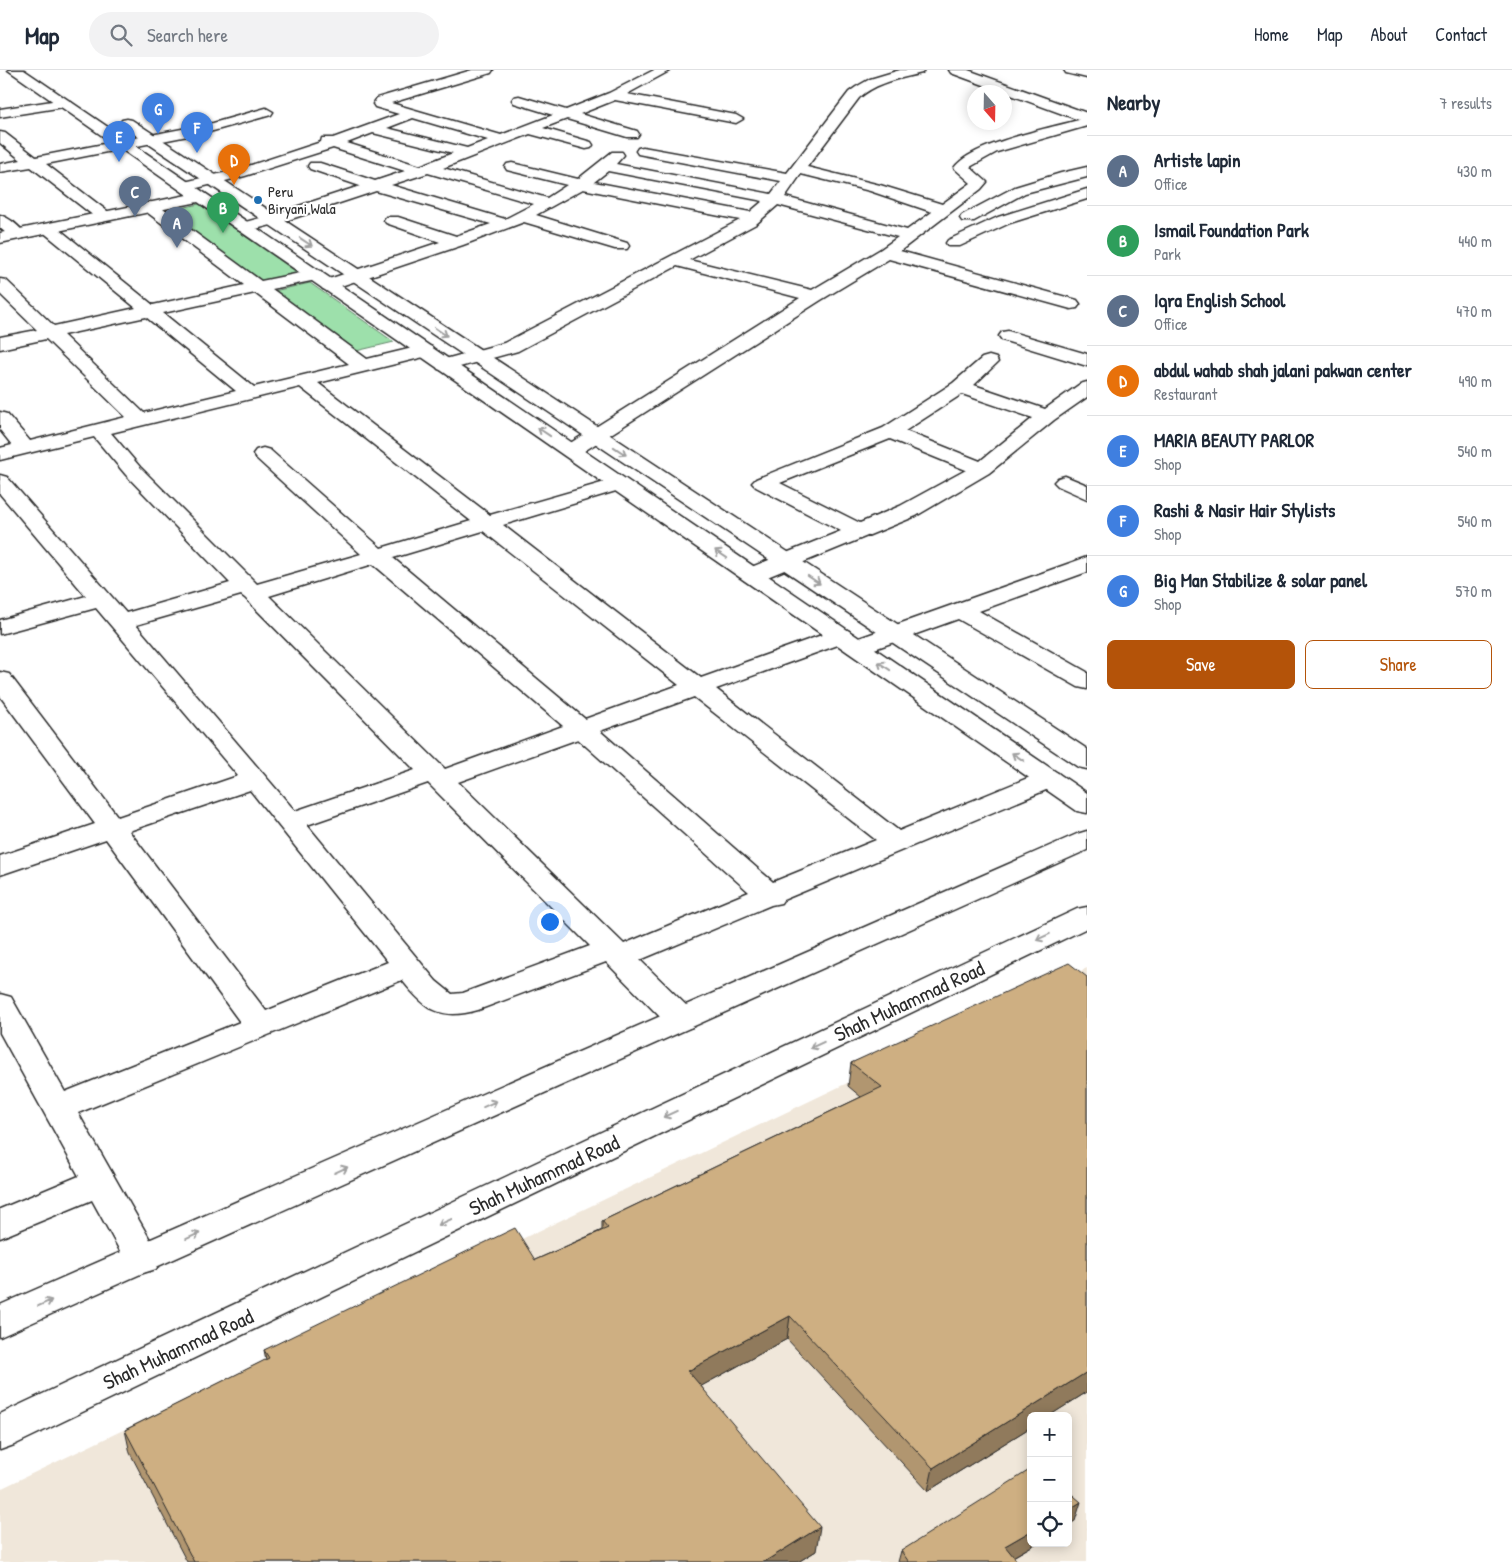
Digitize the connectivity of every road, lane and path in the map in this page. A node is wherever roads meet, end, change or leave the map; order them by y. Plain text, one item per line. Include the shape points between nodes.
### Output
1 (47, 70) edge
2 (486, 70) edge
3 (664, 70) edge
4 (912, 70) edge
5 (956, 70) edge
6 (1071, 70) edge
7 (20, 73) edge
8 (1087, 74) edge
9 (86, 96) dead end
10 (614, 96) junction
11 (1068, 99) dead end
12 (519, 100) dead end
13 (64, 103) junction
14 (1049, 104) junction
15 (110, 112) dead end
16 (266, 112) dead end
17 (0, 113) edge
18 (411, 114) junction
19 (568, 115) junction
20 (1087, 118) edge
21 (736, 120) dead end
22 (1087, 122) edge
23 (374, 129) junction
24 (529, 129) junction
25 (632, 134) dead end
26 (0, 136) edge
27 (314, 137) dead end
28 (150, 139) junction
29 (501, 140) junction
30 (333, 143) junction
31 (124, 144) junction
32 (586, 145) dead end
33 (643, 151) dead end
34 (470, 153) junction
35 (33, 162) junction
36 (315, 166) dead end
37 (512, 167) dead end
38 (0, 168) edge
39 (425, 170) junction
40 (1087, 172) edge
41 (794, 173) junction
42 (211, 179) junction
43 (580, 184) junction
44 (376, 186) junction
45 (193, 191) junction
46 (1085, 196) edge
47 (775, 199) junction
48 (548, 203) junction
49 (150, 207) junction
50 (943, 210) junction
51 (105, 216) junction
52 (522, 216) junction
53 (754, 218) junction
54 (0, 220) edge
55 (273, 220) junction
56 (392, 220) dead end
57 (957, 223) dead end
58 (506, 224) junction
59 (244, 226) junction
60 (48, 228) junction
61 (18, 235) junction
62 (908, 235) junction
63 (0, 238) edge
64 (457, 242) junction
65 (954, 243) dead end
66 (621, 246) dead end
67 (887, 253) junction
68 (675, 261) junction
69 (358, 276) junction
70 (322, 280) junction
71 (0, 284) edge
72 (259, 287) junction
73 (815, 296) junction
74 (1071, 304) dead end
75 (149, 311) junction
76 (50, 333) junction
77 (1008, 336) dead end
78 (0, 344) edge
79 (425, 350) junction
80 (477, 356) junction
81 (1087, 360) edge
82 (988, 362) dead end
83 (445, 364) junction
84 (363, 365) junction
85 (302, 380) junction
86 (960, 387) junction
87 (1087, 388) edge
88 (250, 393) junction
89 (1047, 416) junction
90 (0, 418) edge
91 (140, 420) junction
92 (98, 430) junction
93 (890, 432) junction
94 (595, 434) junction
95 (26, 448) junction
96 (571, 451) junction
97 (0, 454) edge
98 (263, 454) dead end
99 (982, 469) junction
100 (0, 481) edge
101 (1065, 482) dead end
102 (619, 484) junction
103 (1087, 493) edge
104 (486, 523) junction
105 (860, 531) junction
106 (377, 556) junction
107 (786, 561) junction
108 (1087, 564) edge
109 (752, 575) junction
110 (249, 590) junction
111 (101, 599) junction
112 (960, 610) junction
113 (121, 622) junction
114 (0, 627) edge
115 (895, 633) junction
116 (849, 642) junction
117 (0, 679) edge
118 (1087, 682) edge
119 (696, 688) junction
120 (582, 729) junction
121 (1087, 761) edge
122 (438, 776) junction
123 (255, 779) junction
124 (1049, 779) junction
125 (1087, 805) edge
126 (290, 822) junction
127 (112, 828) junction
128 (1087, 840) edge
129 (896, 842) junction
130 (0, 866) edge
131 (771, 896) junction
132 (1087, 916) edge
133 (616, 953) junction
134 (407, 966) junction
135 (0, 1005) edge
136 (681, 1019) junction
137 (260, 1026) junction
138 (58, 1108) junction
139 (100, 1182) junction
140 (0, 1224) edge
141 (143, 1258) junction
142 (0, 1322) edge
143 (0, 1433) edge

1 - 9 street
2 - 18 street via 380,104
3 - 10 street
4 - 41 street via 861,88
5 - 14 street
6 - 8 street
7 - 13 street
10 - 19 street
10 - 21 street
11 - 14 street
12 - 19 street
13 - 17 street
13 - 31 street
14 - 20 street
15 - 28 street
16 - 28 street via 239,122
18 - 23 street
18 - 29 street
19 - 24 street
19 - 25 street
22 - 50 street via 992,149 964,165 961,168 979,182
23 - 30 street
23 - 34 street
24 - 29 street
24 - 32 street
26 - 35 street
27 - 30 street
28 - 31 street
28 - 42 street
29 - 34 street
30 - 39 street
30 - 42 street
31 - 35 street
31 - 45 street
33 - 41 street
34 - 39 street
35 - 38 street
35 - 51 street
36 - 44 street
37 - 43 street
39 - 44 street
39 - 48 street
40 - 57 street via 1020,190
41 - 47 street
41 - 50 street via 875,188
42 - 45 street
42 - 55 street
43 - 47 street via 611,160
43 - 48 street
43 - 53 street
44 - 55 street
44 - 58 street
45 - 49 street
45 - 59 street
46 - 65 street via 1004,220
47 - 53 street
47 - 62 street
48 - 52 street
49 - 51 street
49 - 72 street
50 - 62 street
51 - 60 street
52 - 58 street
52 - 66 street
53 - 68 street
54 - 61 street
55 - 59 street
55 -> 69 street
56 - 64 street
58 - 64 street
59 - 70 street
60 - 61 street
60 - 75 street
61 - 63 street
62 - 67 street
64 - 69 street
67 - 73 street
67 - 74 street
68 - 73 street
68 - 80 street via 511,347
69 - 70 street
69 -> 80 street
70 - 72 street
70 - 79 street
71 - 76 street
72 - 75 street
72 - 84 street
73 - 94 street
75 - 76 street
75 - 88 street
76 - 78 street
76 - 91 street
77 - 81 street
79 - 83 street
79 - 84 street
80 - 83 street
80 - 94 street
82 - 86 street
96 -> 83 street
84 - 85 street
85 - 88 street
85 - 104 street
86 - 89 street
86 - 93 street
87 - 89 street
88 - 91 street
89 - 99 street
90 - 95 street
91 - 92 street
92 - 95 street
92 - 110 street via 133,471
93 - 99 street
93 - 105 street via 763,483
94 - 96 street
94 -> 107 street
95 - 97 street
96 - 102 street
98 - 106 street
99 - 105 street via 908,511
100 - 111 street
101 - 103 street
102 - 104 street
109 -> 102 street
104 - 106 street
104 - 119 street
105 - 107 street
106 - 110 street
106 - 120 street
107 - 109 street
107 -> 115 street
108 - 112 street
109 - 116 street
110 - 113 street
110 - 122 street
111 - 113 street
111 - 114 street
112 - 115 street
112 - 118 street
113 - 123 street
115 - 116 street
115 - 121 street
116 - 119 street
124 -> 116 street
117 - 127 street
119 - 120 street
119 - 129 street
120 - 122 street
120 - 131 street
122 - 126 street
122 - 133 street
123 - 126 street
123 - 127 street
124 - 125 street
124 - 129 street
126 - 134 street
127 - 130 street
127 - 137 street
128 - 136 street
129 - 131 street
131 - 133 street
132 -> 143 street, Shah Muhammad Road
133 - 134 street via 457,1005 440,1002
133 - 136 street
134 - 137 street
135 - 138 street
141 -> 136 street
137 - 138 street
138 - 139 street
139 - 140 street
139 - 141 street
142 -> 141 street

